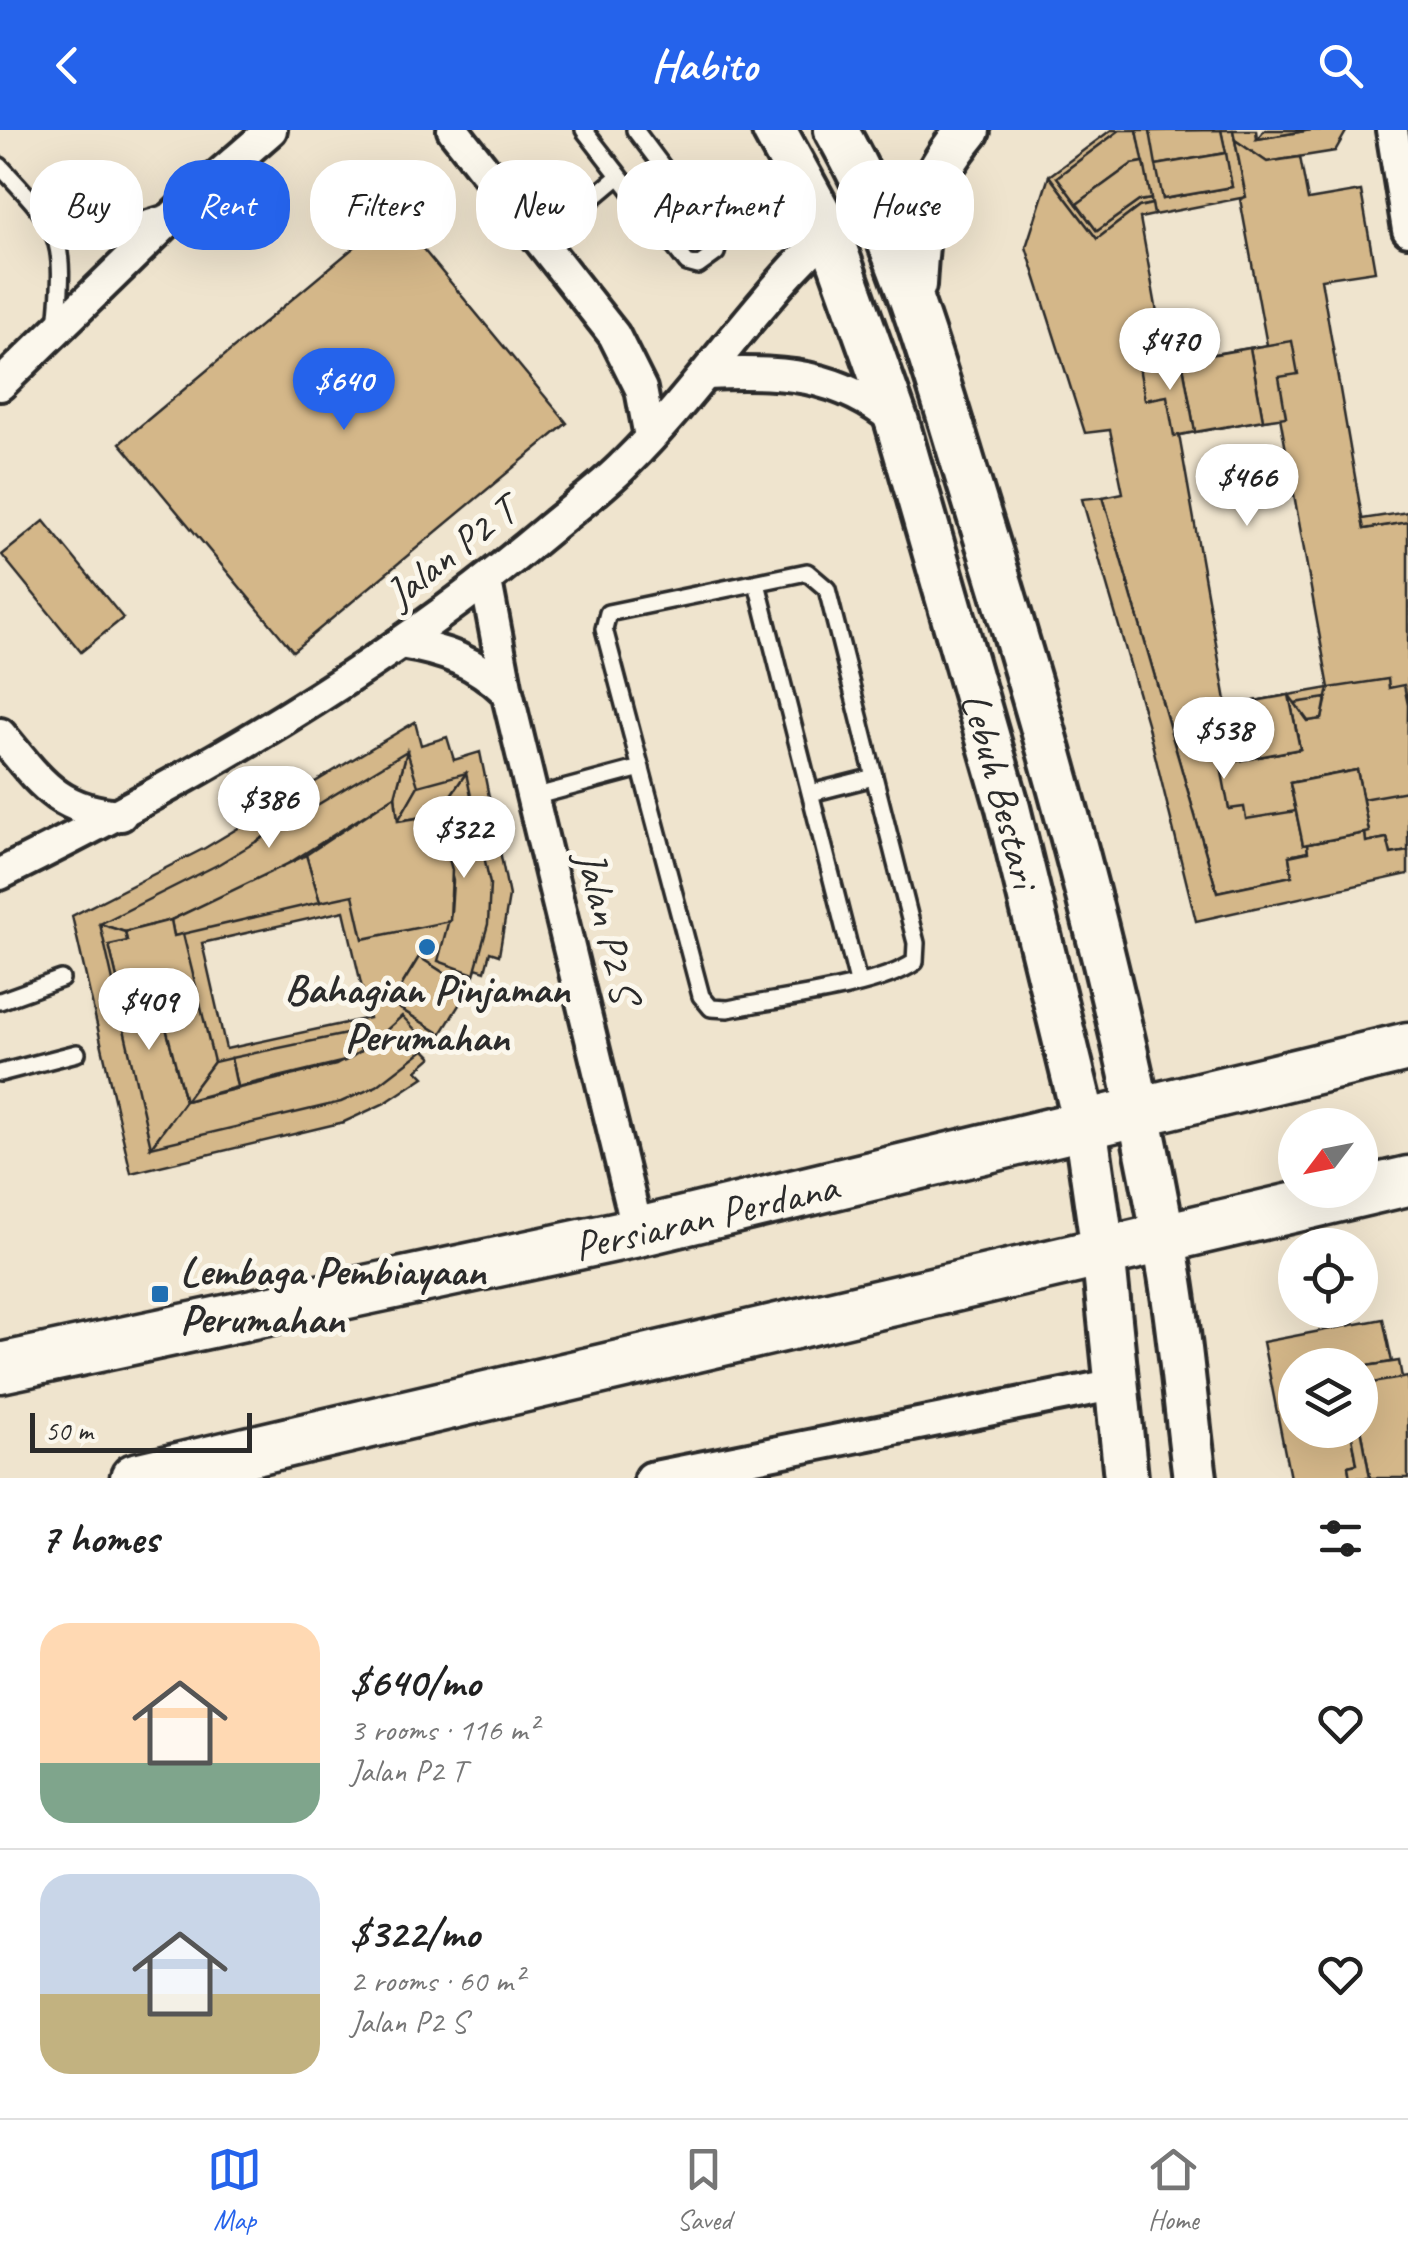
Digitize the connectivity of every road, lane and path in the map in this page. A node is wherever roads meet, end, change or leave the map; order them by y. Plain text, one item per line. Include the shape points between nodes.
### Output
1 (271, 130) edge
2 (453, 130) edge
3 (584, 130) edge
4 (634, 130) edge
5 (774, 130) edge
6 (836, 130) edge
7 (968, 130) edge
8 (1397, 132) edge
9 (236, 160) edge
10 (478, 160) edge
11 (657, 160) edge
12 (853, 160) edge
13 (0, 166) edge
14 (617, 173) edge
15 (617, 178) edge
16 (597, 195) edge
17 (30, 198) edge
18 (836, 223) edge
19 (163, 228) edge
20 (828, 229) junction
21 (1408, 230) edge
22 (60, 250) edge
23 (550, 250) edge
24 (677, 250) edge
25 (719, 250) edge
26 (892, 250) edge
27 (912, 307) junction
28 (57, 330) junction
29 (706, 374) junction
30 (0, 385) edge
31 (897, 422) junction
32 (650, 437) junction
33 (486, 581) junction
34 (757, 582) junction
35 (400, 642) junction
36 (507, 692) junction
37 (0, 734) edge
38 (641, 768) junction
39 (874, 778) junction
40 (810, 793) junction
41 (533, 798) junction
42 (121, 815) junction
43 (0, 874) edge
44 (61, 979) dead end
45 (858, 982) junction
46 (0, 1001) edge
47 (1408, 1047) edge
48 (77, 1053) dead end
49 (0, 1072) edge
50 (1138, 1111) junction
51 (1085, 1124) junction
52 (1408, 1180) edge
53 (638, 1232) junction
54 (1163, 1238) junction
55 (1104, 1250) junction
56 (0, 1368) edge
57 (1117, 1384) junction
58 (135, 1478) edge
59 (650, 1478) edge
60 (1126, 1478) edge
61 (1195, 1478) edge

1 - 9 street
2 - 10 street
3 - 14 lane
4 - 11 lane
5 - 20 main road, Lebuh Bestari
6 - 12 main road, Lebuh Bestari
7 - 27 main road via 940,164 918,219
8 - 21 street
13 - 17 lane
15 - 16 lane
18 - 20 street, Jalan P2 T
19 - 28 street
20 - 29 street, Jalan P2 T
20 - 31 main road, Lebuh Bestari
22 - 28 lane
23 - 32 street via 614,335 641,390
24 - 25 lane via 698,266
26 - 27 main road, Lebuh Bestari
27 - 50 main road, Lebuh Bestari via 1043,728
28 - 30 street
29 - 31 street via 773,370 823,378
29 - 32 street, Jalan P2 T
31 - 51 main road, Lebuh Bestari via 1008,808
32 - 33 street, Jalan P2 T
33 - 35 street, Jalan P2 T
33 - 36 street, Jalan P2 S
34 - 38 lane via 608,613 604,629
34 - 39 lane via 806,572 827,589
34 - 40 lane
35 - 36 street via 466,660
35 - 42 street, Jalan P2 T via 319,699
36 - 41 street, Jalan P2 S
37 - 42 street via 72,808
38 - 41 lane
38 - 45 lane via 700,996 712,1008
39 - 40 lane
39 - 45 lane via 916,943 915,962
40 - 45 lane
41 - 53 street, Jalan P2 S
42 - 43 street, Jalan P2 T
44 - 46 lane
47 - 50 main road, Persiaran Perdana
48 - 49 lane
50 - 51 main road, Persiaran Perdana
50 - 54 main road, Lebuh Bestari
51 - 53 main road, Persiaran Perdana
51 - 55 main road, Lebuh Bestari
52 - 54 main road
53 - 56 main road, Persiaran Perdana
54 - 55 main road
54 - 61 main road, Lebuh Bestari
55 - 57 main road, Lebuh Bestari
55 - 58 main road
57 - 59 street
57 - 60 main road, Lebuh Bestari

